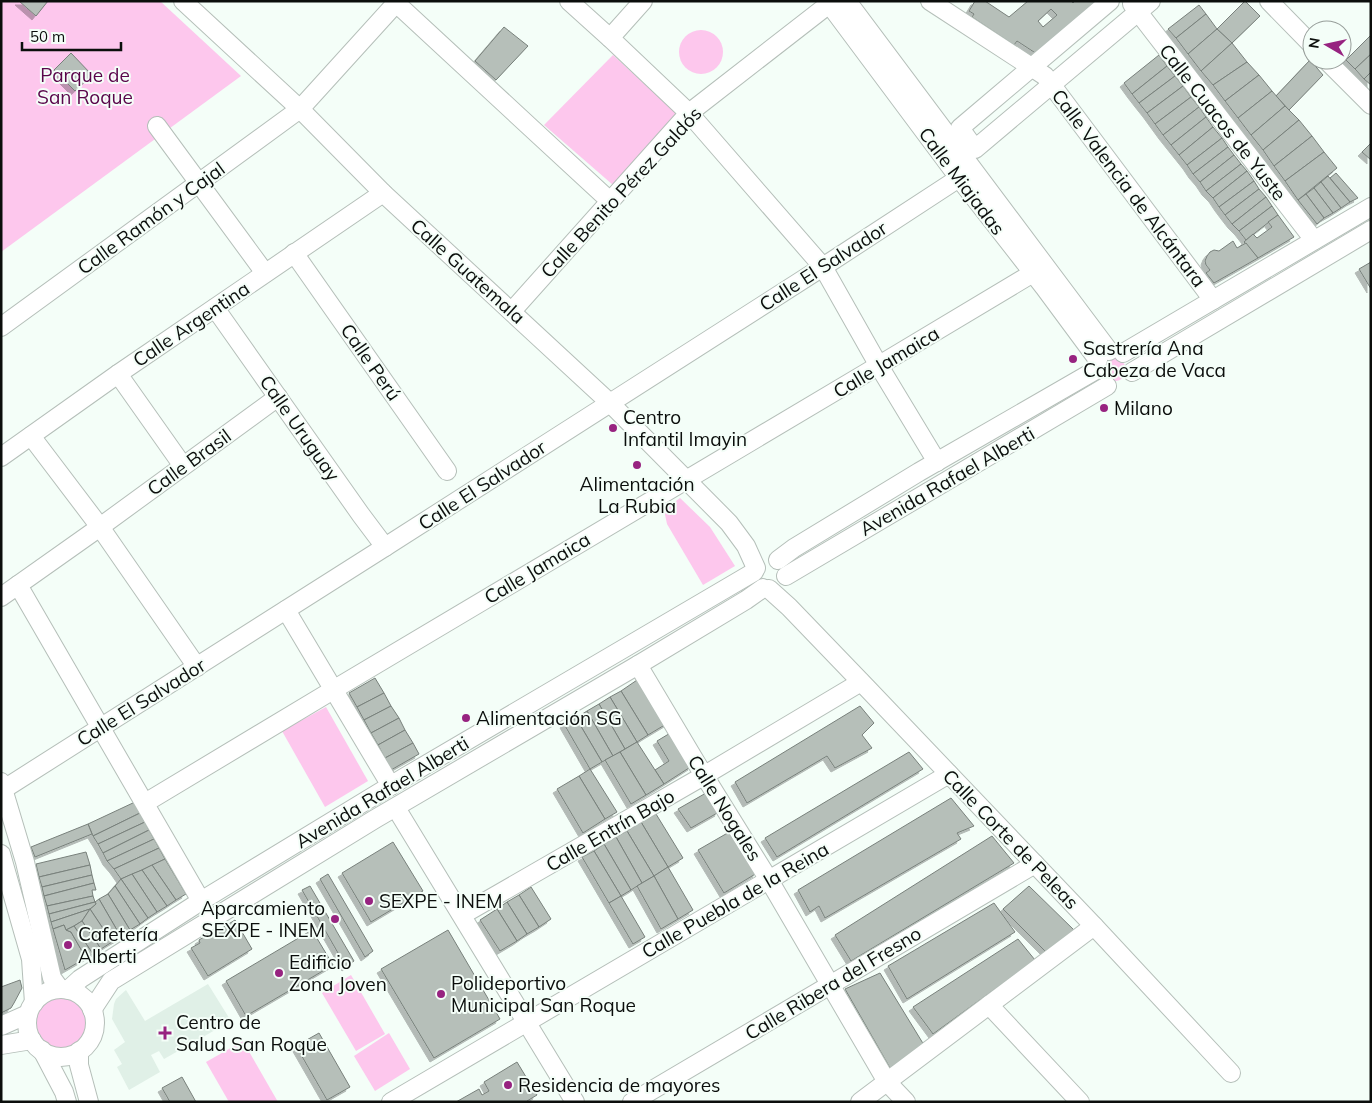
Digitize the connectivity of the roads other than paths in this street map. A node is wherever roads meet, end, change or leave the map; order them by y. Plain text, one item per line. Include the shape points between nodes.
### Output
1 (183, 1) edge
2 (569, 1) edge
3 (643, 1) edge
4 (847, 1) edge
5 (930, 1) edge
6 (1110, 1) edge
7 (1150, 1) edge
8 (1269, 1) edge
9 (397, 2) edge
10 (830, 2) edge
11 (1134, 3) edge
12 (1302, 35) edge
13 (610, 38) junction
14 (1336, 70) edge
15 (1045, 76) junction
16 (1371, 105) edge
17 (300, 109) junction
18 (689, 113) junction
19 (157, 126) dead end
20 (958, 148) junction
21 (959, 178) junction
22 (199, 183) junction
23 (383, 193) junction
24 (610, 201) junction
25 (1371, 207) edge
26 (1371, 230) edge
27 (1314, 240) junction
28 (294, 253) junction
29 (822, 267) junction
30 (265, 273) junction
31 (1033, 273) junction
32 (1213, 300) junction
33 (215, 308) junction
34 (512, 311) junction
35 (1, 327) edge
36 (1106, 358) junction
37 (879, 366) junction
38 (1132, 372) junction
39 (118, 374) junction
40 (1107, 386) junction
41 (278, 397) junction
42 (610, 403) junction
43 (31, 436) junction
44 (1, 457) edge
45 (937, 462) junction
46 (183, 466) junction
47 (448, 471) dead end
48 (686, 480) junction
49 (100, 527) junction
50 (746, 546) junction
51 (385, 547) junction
52 (755, 570) junction
53 (775, 576) junction
54 (18, 585) junction
55 (1, 597) edge
56 (286, 610) junction
57 (638, 665) junction
58 (197, 667) junction
59 (861, 682) junction
60 (333, 690) junction
61 (100, 728) junction
62 (949, 774) junction
63 (705, 775) junction
64 (3, 786) edge
65 (391, 786) junction
66 (145, 803) junction
67 (396, 808) junction
68 (3, 860) edge
69 (24, 862) junction
70 (1035, 864) junction
71 (769, 880) junction
72 (200, 901) junction
73 (462, 916) junction
74 (1094, 926) junction
75 (31, 958) junction
76 (830, 985) junction
77 (60, 990) junction
78 (990, 1005) junction
79 (31, 1009) junction
80 (92, 1010) junction
81 (526, 1022) junction
82 (1, 1026) edge
83 (1, 1045) edge
84 (37, 1045) junction
85 (73, 1054) junction
86 (1231, 1073) dead end
87 (887, 1082) junction
88 (66, 1097) edge
89 (89, 1102) edge
90 (391, 1102) edge
91 (575, 1102) edge
92 (632, 1102) edge
93 (860, 1102) edge
94 (906, 1102) edge
95 (1080, 1102) edge

1 - 17 street, Calle Guatemala
2 - 13 street
3 - 13 street
4 - 20 street, Calle Miajadas
5 - 15 street
6 - 7 street via 960,128 975,148
8 - 12 street
9 - 17 street, Calle Ramón y Cajal
9 - 24 street
10 - 18 street, Calle Benito Pérez Galdós
10 - 21 street, Calle Miajadas
11 - 15 street
11 - 27 street, Calle Cuacos de Yuste
13 - 18 street
14 - 16 street
15 - 20 street
15 - 32 street, Calle Valencia de Alcántara
17 - 22 street, Calle Ramón y Cajal
17 - 23 street, Calle Guatemala
18 - 24 street, Calle Benito Pérez Galdós
18 - 29 street
19 - 22 street
20 - 36 street, Calle Miajadas
21 - 29 street, Calle El Salvador
21 - 31 street, Calle Miajadas
22 - 30 street
22 - 35 street, Calle Ramón y Cajal
23 - 28 street, Calle Argentina
23 - 34 street, Calle Guatemala
24 - 34 street, Calle Benito Pérez Galdós
25 - 27 street, Avenida Rafael Alberti
26 - 38 street
27 - 32 street, Avenida Rafael Alberti
28 - 30 street, Calle Argentina
28 - 47 street, Calle Perú
29 - 37 street
29 - 42 street, Calle El Salvador
30 - 33 street, Calle Argentina
31 - 36 street, Calle Miajadas
31 - 37 street, Calle Jamaica
32 - 36 street, Avenida Rafael Alberti
33 - 39 street, Calle Argentina
33 - 41 street, Calle Uruguay
34 - 42 street, Calle Guatemala
36 - 38 street via 1127,356
36 - 40 street via 1099,380
36 - 45 street, Avenida Rafael Alberti
37 - 45 street
37 - 48 street, Calle Jamaica
38 - 40 street via 1123,385
39 - 43 street, Calle Argentina
39 - 46 street
40 - 53 street, Avenida Rafael Alberti
41 - 46 street, Calle Brasil
41 - 51 street, Calle Uruguay
42 - 48 street, Calle Guatemala
42 - 51 street, Calle El Salvador
43 - 44 street, Calle Argentina
43 - 49 street
45 - 53 street, Avenida Rafael Alberti via 794,548
46 - 49 street, Calle Brasil
48 - 50 street, Calle Guatemala via 729,523
48 - 60 street, Calle Jamaica
49 - 54 street, Calle Brasil
49 - 58 street
50 - 52 street, Calle Guatemala
50 - 53 street, Calle Guatemala
51 - 56 street, Calle El Salvador
52 - 53 street, Calle Guatemala via 759,584
52 - 65 street, Avenida Rafael Alberti
53 - 57 street, Avenida Rafael Alberti
53 - 59 street, Calle Corte de Peleas via 789,607
54 - 55 street, Calle Brasil
54 - 61 street
56 - 58 street, Calle El Salvador
56 - 60 street
57 - 63 street, Calle Nogales
57 - 67 street, Avenida Rafael Alberti
58 - 61 street, Calle El Salvador
59 - 62 street, Calle Corte de Peleas
59 - 63 street, Calle Entrín Bajo
60 - 65 street
60 - 66 street, Calle Jamaica
61 - 64 street, Calle El Salvador
61 - 66 street
62 - 70 street, Calle Corte de Peleas
62 - 71 street, Calle Puebla de la Reina
63 - 71 street, Calle Nogales
63 - 73 street, Calle Entrín Bajo
64 - 69 street
65 - 72 street, Avenida Rafael Alberti
66 - 72 street
67 - 73 street
67 - 80 street, Avenida Rafael Alberti via 111,981
68 - 69 street
68 - 75 street
69 - 77 street via 52,978
70 - 74 street, Calle Corte de Peleas
70 - 76 street, Calle Ribera del Fresno
71 - 76 street, Calle Nogales
71 - 81 street, Calle Puebla de la Reina
72 - 77 street, Avenida Rafael Alberti
73 - 81 street
74 - 78 street
74 - 86 street, Calle Corte de Peleas
75 - 77 street via 38,972
75 - 79 street
76 - 87 street, Calle Nogales
76 - 92 street, Calle Ribera del Fresno
77 - 79 street via 38,997
77 - 80 street via 79,994
78 - 87 street
78 - 95 street
79 - 82 street
79 - 84 street via 27,1023
80 - 85 street via 93,1033 88,1043
81 - 90 street, Calle Puebla de la Reina
81 - 91 street
83 - 84 street
84 - 85 street via 49,1054
84 - 88 street
85 - 88 street
85 - 89 street
87 - 93 street
87 - 94 street, Calle Nogales

